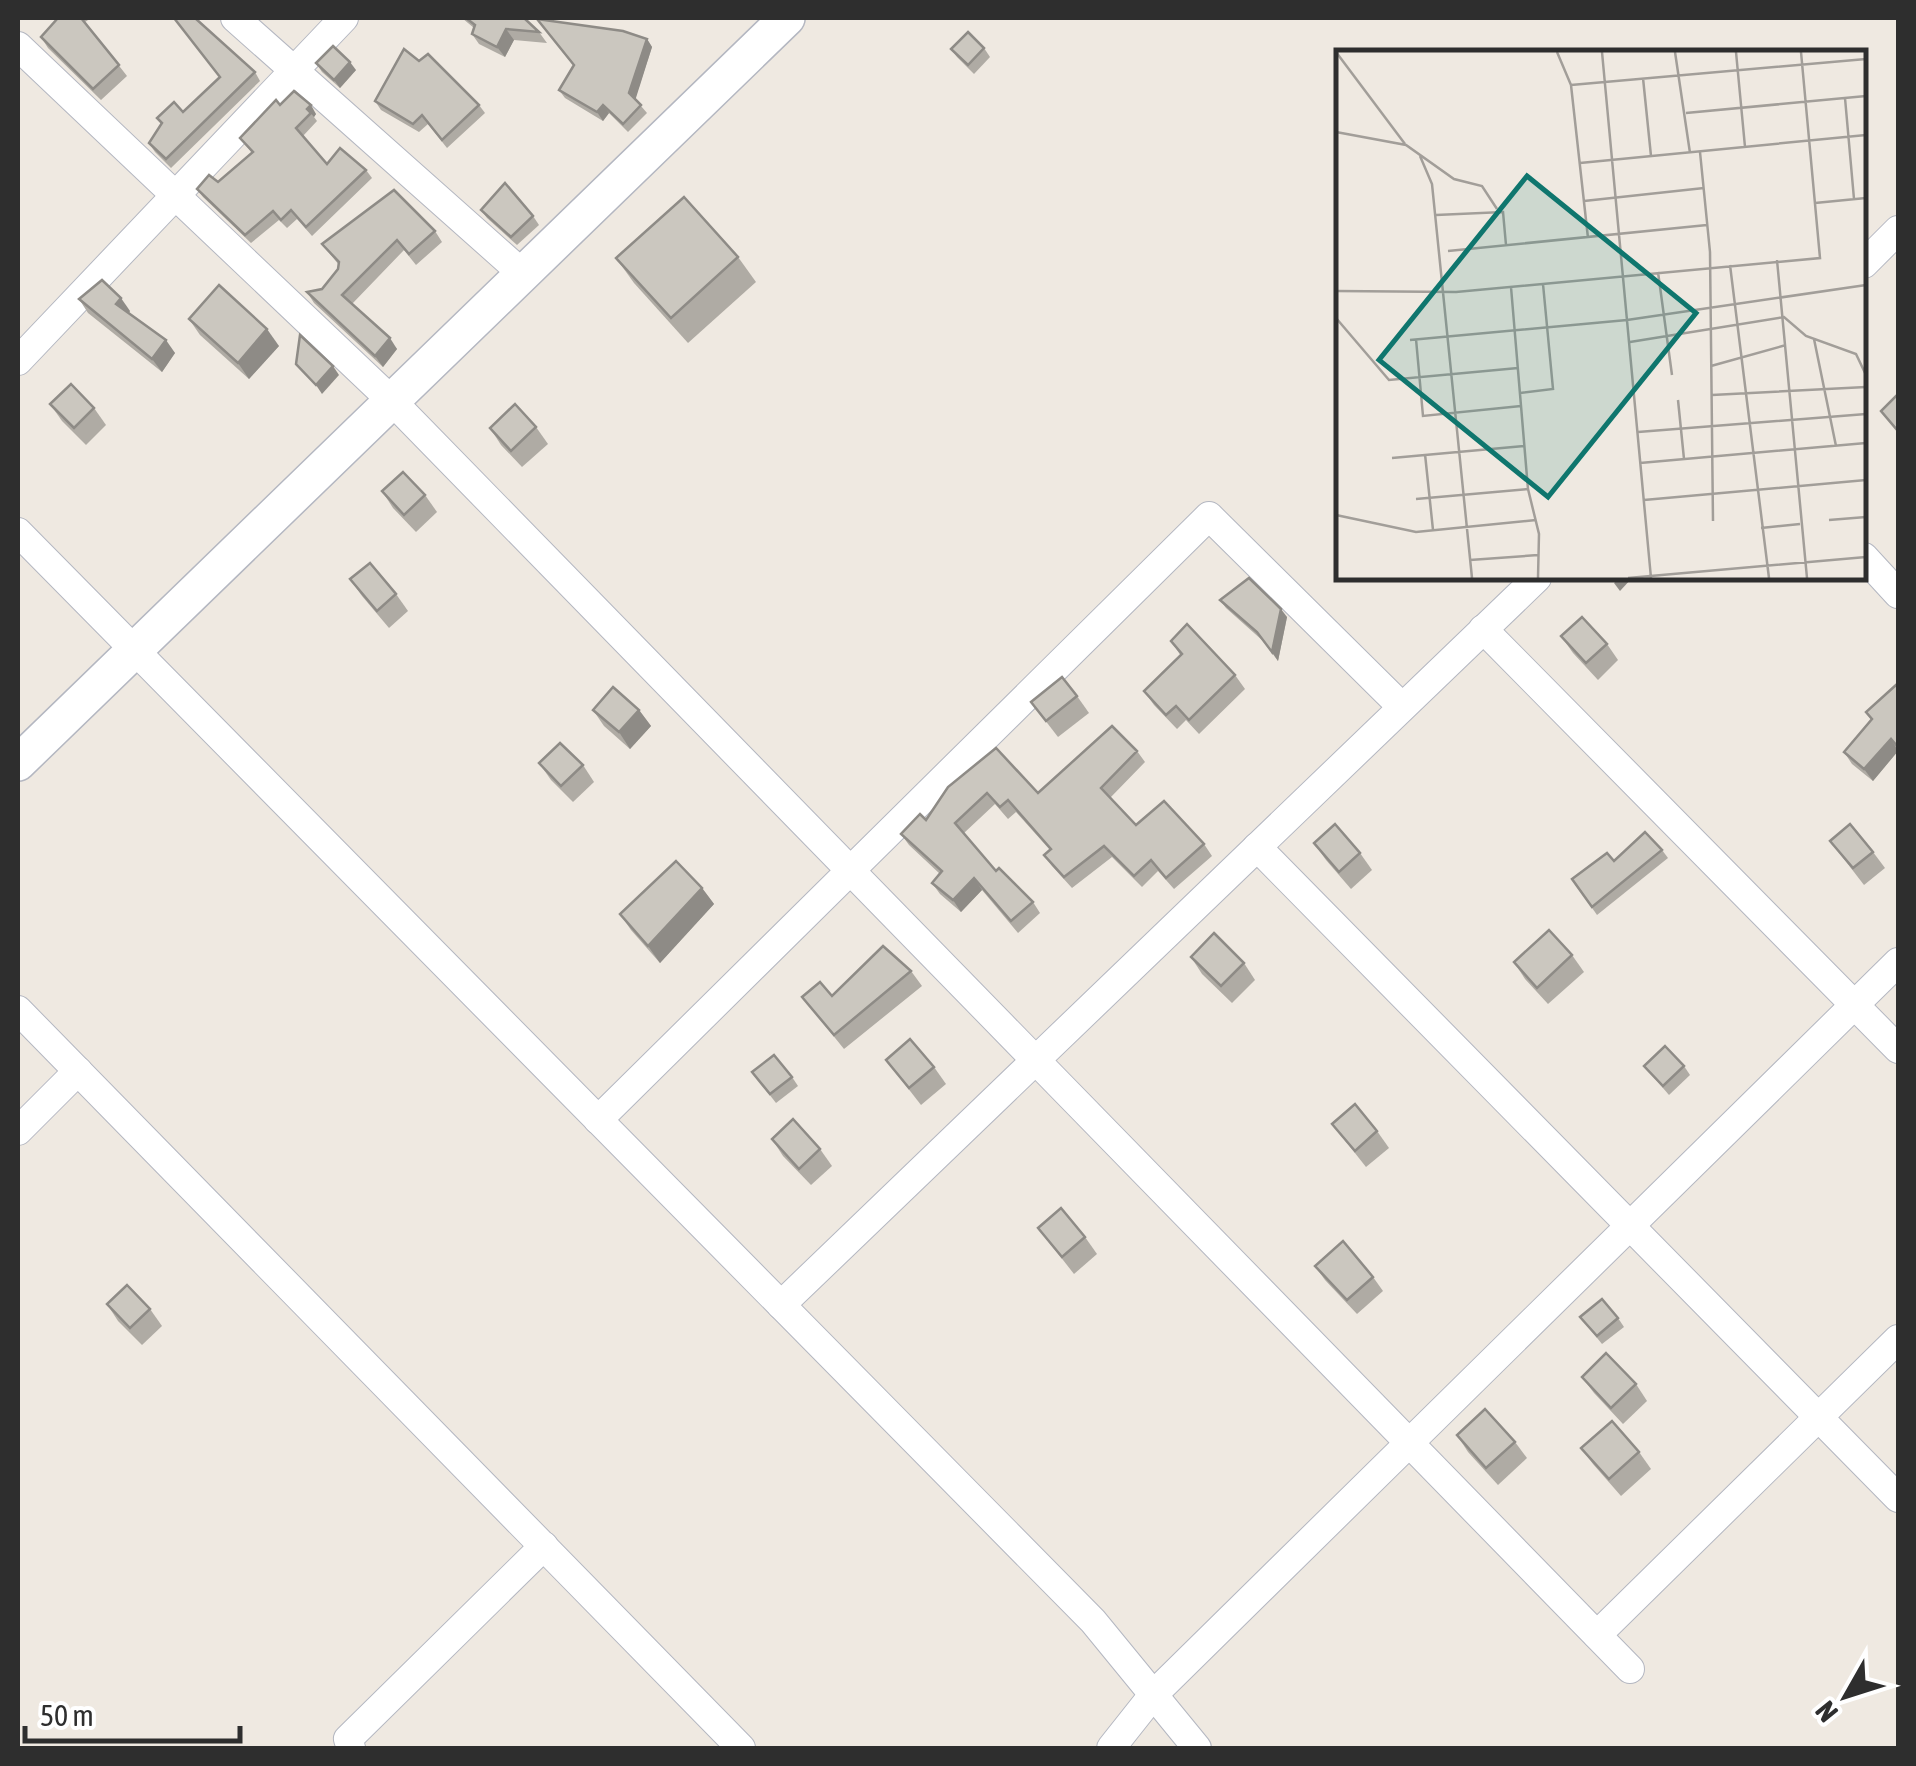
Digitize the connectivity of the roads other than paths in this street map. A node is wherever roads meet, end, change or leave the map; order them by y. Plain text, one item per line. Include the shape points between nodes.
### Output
1 (235, 18) edge
2 (344, 18) edge
3 (787, 18) edge
4 (18, 46) edge
5 (294, 70) junction
6 (175, 195) junction
7 (1898, 230) edge
8 (1866, 262) edge
9 (523, 274) junction
10 (18, 362) edge
11 (392, 401) junction
12 (18, 532) edge
13 (1866, 559) edge
14 (1535, 580) edge
15 (1898, 594) edge
16 (1483, 630) junction
17 (134, 651) junction
18 (1402, 707) junction
19 (18, 763) edge
20 (1256, 847) junction
21 (850, 870) junction
22 (1898, 962) edge
23 (1855, 1005) junction
24 (18, 1010) edge
25 (1898, 1048) edge
26 (1036, 1060) junction
27 (78, 1071) junction
28 (598, 1120) junction
29 (18, 1131) edge
30 (1630, 1226) junction
31 (781, 1305) junction
32 (1898, 1339) edge
33 (1819, 1417) junction
34 (1410, 1443) junction
35 (1898, 1498) edge
36 (544, 1546) junction
37 (1597, 1635) junction
38 (1630, 1668) dead end
39 (1153, 1695) junction
40 (351, 1748) edge
41 (741, 1748) edge
42 (1110, 1748) edge
43 (1196, 1748) edge

1 - 5 street
2 - 5 street
3 - 9 street
4 - 6 street
5 - 6 street
5 - 9 street
6 - 10 street
6 - 11 street
7 - 8 street
9 - 11 street
11 - 17 street
11 - 21 street
12 - 17 street
13 - 15 street
14 - 16 street
16 - 18 street
16 - 23 street
17 - 19 street
17 - 28 street
18 - 20 street
18 - 21 street via 1208,516
20 - 26 street
20 - 30 street
21 - 26 street
21 - 28 street
22 - 23 street
23 - 25 street
23 - 30 street
24 - 27 street
26 - 31 street
26 - 34 street
27 - 29 street
27 - 36 street
28 - 31 street
30 - 33 street
30 - 34 street
31 - 39 street via 1093,1621
32 - 33 street
33 - 35 street
33 - 37 street
34 - 37 street
34 - 39 street
36 - 40 street via 348,1739
36 - 41 street
37 - 38 street
39 - 42 street
39 - 43 street

